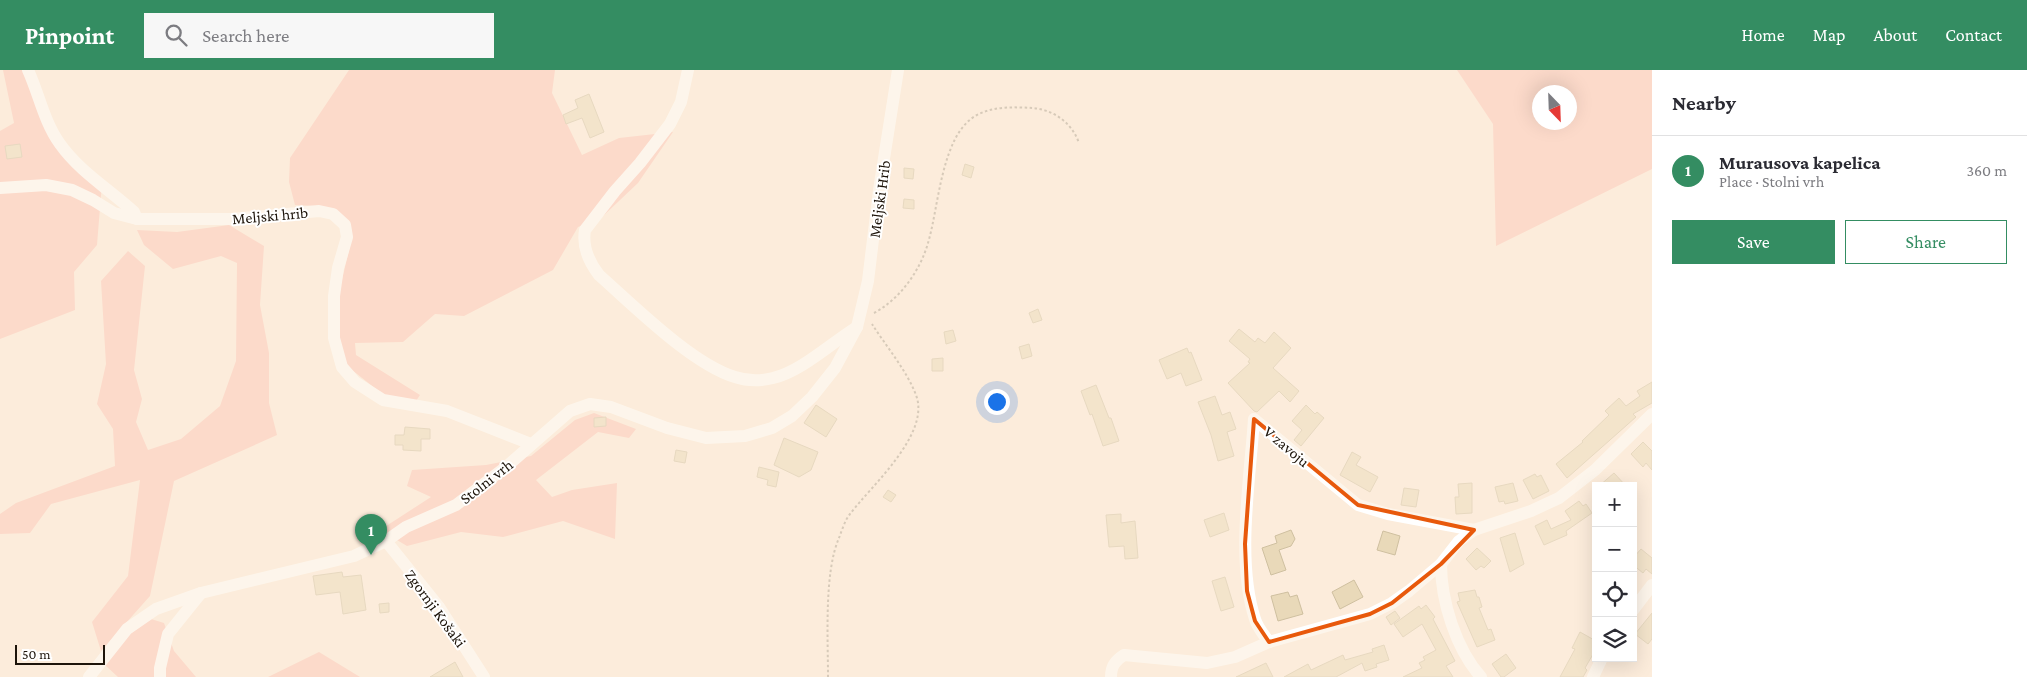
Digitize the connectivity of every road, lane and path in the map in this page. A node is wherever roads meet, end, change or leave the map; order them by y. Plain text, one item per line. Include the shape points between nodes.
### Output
1 (28, 70) edge
2 (688, 70) edge
3 (898, 70) edge
4 (1079, 143) dead end
5 (0, 188) edge
6 (137, 219) junction
7 (873, 314) dead end
8 (872, 324) dead end
9 (857, 327) junction
10 (1652, 414) edge
11 (531, 444) junction
12 (1474, 530) junction
13 (386, 540) junction
14 (1441, 564) junction
15 (1652, 585) edge
16 (201, 593) junction
17 (1637, 605) edge
18 (1269, 642) junction
19 (1600, 662) edge
20 (88, 677) edge
21 (160, 677) edge
22 (484, 677) edge
23 (828, 677) edge
24 (1111, 677) edge
25 (1481, 677) edge
26 (1593, 677) edge

1 - 6 street via 60,145 96,182 134,212
2 - 9 street via 681,102 670,124 586,230 586,253 592,266 606,282 686,349 736,378 774,378 809,360
3 - 9 street, Meljski Hrib via 868,281
4 - 7 path via 1069,124 1057,115 1036,108 996,109 969,120 958,130 951,149 928,243 915,273 892,300
5 - 6 street, Meljski hrib via 46,185 72,190 114,213
6 - 11 street, Meljski hrib via 231,219 319,210 333,214 345,225 347,237 334,296 334,338 342,367 355,382 383,400 447,410
8 - 23 path via 910,382 917,397 918,413 913,431 901,452 849,515 838,540 831,564
9 - 11 street, Stolni vrh via 835,368 812,397 792,416 772,428 745,436 706,438 667,428 611,407 590,404 570,411
10 - 12 street, V zavoju via 1595,470 1559,498
11 - 13 street, Stolni vrh via 456,505 406,527
12 - 14 street, V zavoju via 1459,541
12 - 18 street, V zavoju via 1358,505 1254,419 1245,544 1247,591 1255,621
13 - 16 street, Stolni vrh via 354,556
13 - 22 street, Zgornji Košaki via 439,607
14 - 18 street, V zavoju via 1392,603 1370,614
14 - 25 street via 1446,607 1465,654
15 - 17 street
16 - 20 street, Stolni vrh via 156,609 128,629
16 - 21 street via 168,634
18 - 24 street, V zavoju via 1235,657 1207,663 1124,655 1111,668
19 - 26 street

